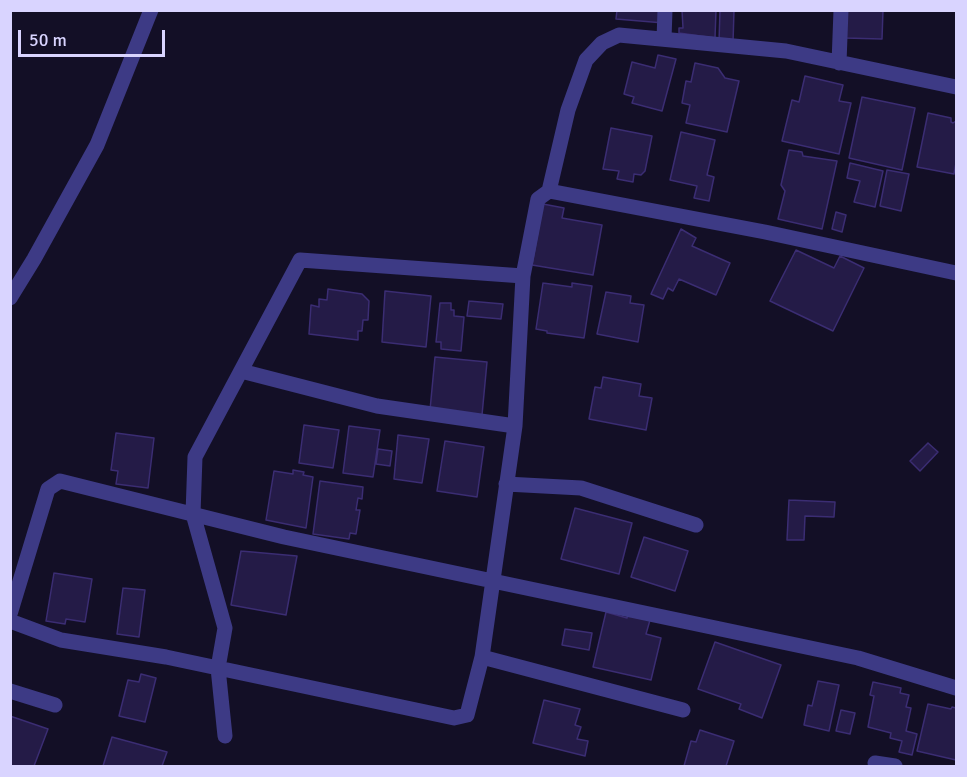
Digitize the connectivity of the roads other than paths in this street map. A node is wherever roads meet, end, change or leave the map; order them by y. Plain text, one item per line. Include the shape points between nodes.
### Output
1 (151, 10) edge
2 (665, 10) edge
3 (841, 10) edge
4 (664, 39) junction
5 (839, 63) junction
6 (957, 87) edge
7 (549, 191) junction
8 (957, 273) edge
9 (523, 276) junction
10 (10, 298) edge
11 (241, 371) junction
12 (515, 426) junction
13 (506, 484) junction
14 (193, 514) junction
15 (696, 525) dead end
16 (492, 580) junction
17 (10, 614) edge
18 (10, 621) edge
19 (482, 657) junction
20 (218, 668) junction
21 (957, 688) edge
22 (10, 691) edge
23 (54, 705) dead end
24 (683, 710) dead end
25 (225, 736) dead end
26 (875, 763) dead end
27 (894, 766) edge

1 - 10 street via 97,145
2 - 4 street
3 - 5 street
4 - 5 street via 786,51
4 - 7 street via 619,35 602,43 586,60 568,110
5 - 6 street
7 - 8 street
7 - 9 street via 538,199
9 - 11 street via 300,260
9 - 12 street
11 - 12 street via 377,406
11 - 14 street via 195,458
12 - 13 street
13 - 15 street via 581,488
13 - 16 street
14 - 16 street
14 - 17 street via 60,481 48,489
14 - 20 street via 225,628
16 - 19 street
16 - 21 street via 858,658
18 - 20 street via 61,640
19 - 20 street via 467,715 454,718
19 - 24 street
20 - 25 street
22 - 23 street
26 - 27 street

